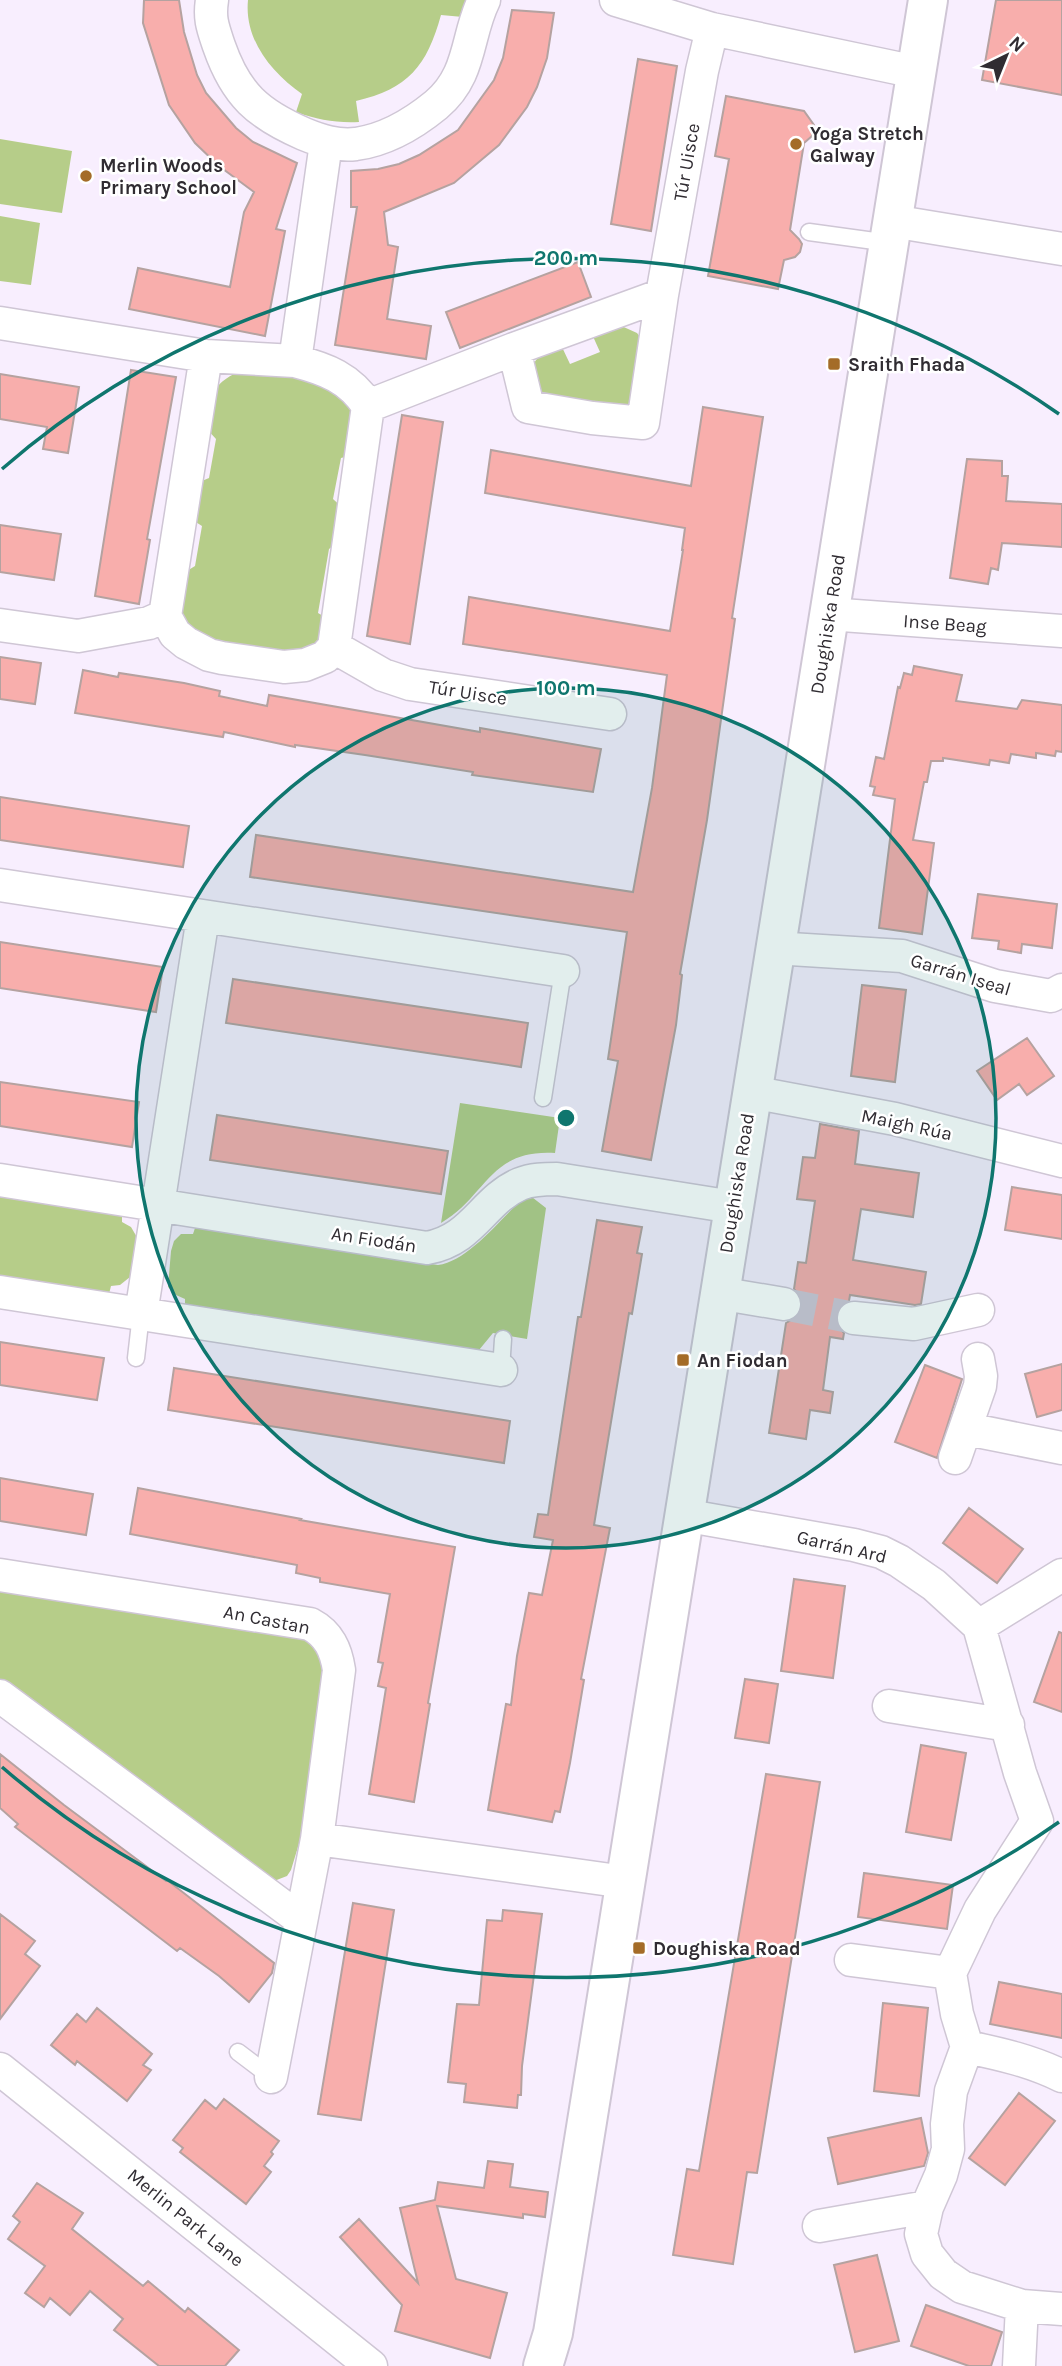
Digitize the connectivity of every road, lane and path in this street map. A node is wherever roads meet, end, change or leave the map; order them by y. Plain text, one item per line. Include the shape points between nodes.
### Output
1 (212, 0) edge
2 (484, 0) edge
3 (616, 0) edge
4 (928, 0) edge
5 (712, 29) junction
6 (916, 72) junction
7 (326, 143) junction
8 (809, 232) dead end
9 (890, 232) junction
10 (1062, 249) edge
11 (662, 295) junction
12 (0, 323) edge
13 (514, 349) junction
14 (206, 356) junction
15 (295, 361) junction
16 (368, 406) junction
17 (828, 614) junction
18 (164, 616) junction
19 (0, 625) edge
20 (1062, 631) edge
21 (334, 648) junction
22 (610, 714) dead end
23 (0, 885) edge
24 (203, 917) junction
25 (774, 948) junction
26 (563, 971) joint
27 (1062, 990) edge
28 (751, 1092) junction
29 (543, 1098) dead end
30 (1062, 1161) edge
31 (0, 1180) edge
32 (159, 1205) junction
33 (733, 1207) junction
34 (0, 1292) edge
35 (718, 1293) junction
36 (784, 1304) tunnel mouth
37 (978, 1310) dead end
38 (141, 1314) junction
39 (854, 1318) tunnel mouth
40 (502, 1354) dead end
41 (136, 1358) dead end
42 (978, 1359) dead end
43 (967, 1429) junction
44 (1062, 1448) edge
45 (955, 1458) dead end
46 (683, 1515) junction
47 (0, 1575) edge
48 (1062, 1575) edge
49 (979, 1626) junction
50 (0, 1696) edge
51 (889, 1706) dead end
52 (1008, 1725) junction
53 (1050, 1819) edge
54 (317, 1839) junction
55 (625, 1882) junction
56 (300, 1919) junction
57 (851, 1960) dead end
58 (950, 1973) junction
59 (967, 2047) junction
60 (238, 2052) dead end
61 (0, 2069) edge
62 (1062, 2076) edge
63 (271, 2077) joint
64 (927, 2207) junction
65 (819, 2226) dead end
66 (1022, 2306) junction
67 (1062, 2309) edge
68 (372, 2366) edge
69 (543, 2366) edge
70 (1019, 2366) edge

1 - 7 street via 209,17 228,73 249,100 273,120
2 - 7 street via 458,81 438,103 406,126 381,136 356,144
3 - 5 street
4 - 6 street, Doughiska Road
5 - 6 street
5 - 11 street, Túr Uisce
6 - 9 street, Doughiska Road
7 - 15 street
8 - 9 lane
9 - 10 street
9 - 17 street, Doughiska Road
11 - 13 street
11 - 13 street, Túr Uisce via 643,423 517,405
12 - 14 street
13 - 16 street
14 - 15 street
14 - 18 street
15 - 16 street via 339,377 359,391
16 - 21 street
17 - 20 street, Inse Beag
17 - 25 street, Doughiska Road
18 - 19 street via 78,636
18 - 21 street via 175,634 209,656 284,667 305,665
21 - 22 street, Túr Uisce via 410,684
23 - 24 street
24 - 26 street
24 - 32 street
25 - 27 street, Garrán Iseal via 902,956 995,986 1051,996
25 - 28 street, Doughiska Road
26 - 29 lane
28 - 30 street, Maigh Rúa via 895,1119
28 - 33 street, Doughiska Road
31 - 32 street, An Fiodán
32 - 33 street, An Fiodán via 428,1248 446,1245 501,1197 519,1184 537,1179
32 - 38 street
33 - 35 street, Doughiska Road
34 - 38 street
35 - 36 street
35 - 46 street, Doughiska Road
37 - 39 street via 914,1324
38 - 40 street
38 - 41 lane
42 - 43 street via 980,1387
43 - 44 street
43 - 45 street
46 - 49 street, Garrán Ard via 881,1552 934,1586
46 - 55 street, Doughiska Road
47 - 54 street, An Castan via 320,1629 336,1653 339,1670
48 - 49 street
49 - 52 street
50 - 56 street
51 - 52 street
52 - 53 street via 1020,1773
53 - 58 street via 980,1910
54 - 55 street
54 - 56 street, An Castan
55 - 69 street, Doughiska Road via 553,2333
56 - 63 street, An Castan
57 - 58 street
58 - 59 street
59 - 62 street via 1013,2056
59 - 64 street via 951,2091 948,2150
60 - 63 lane, An Castan
61 - 68 street, Merlin Park Lane
64 - 65 street
64 - 66 street via 921,2234 927,2254 943,2274 962,2287
66 - 67 street
66 - 70 street

